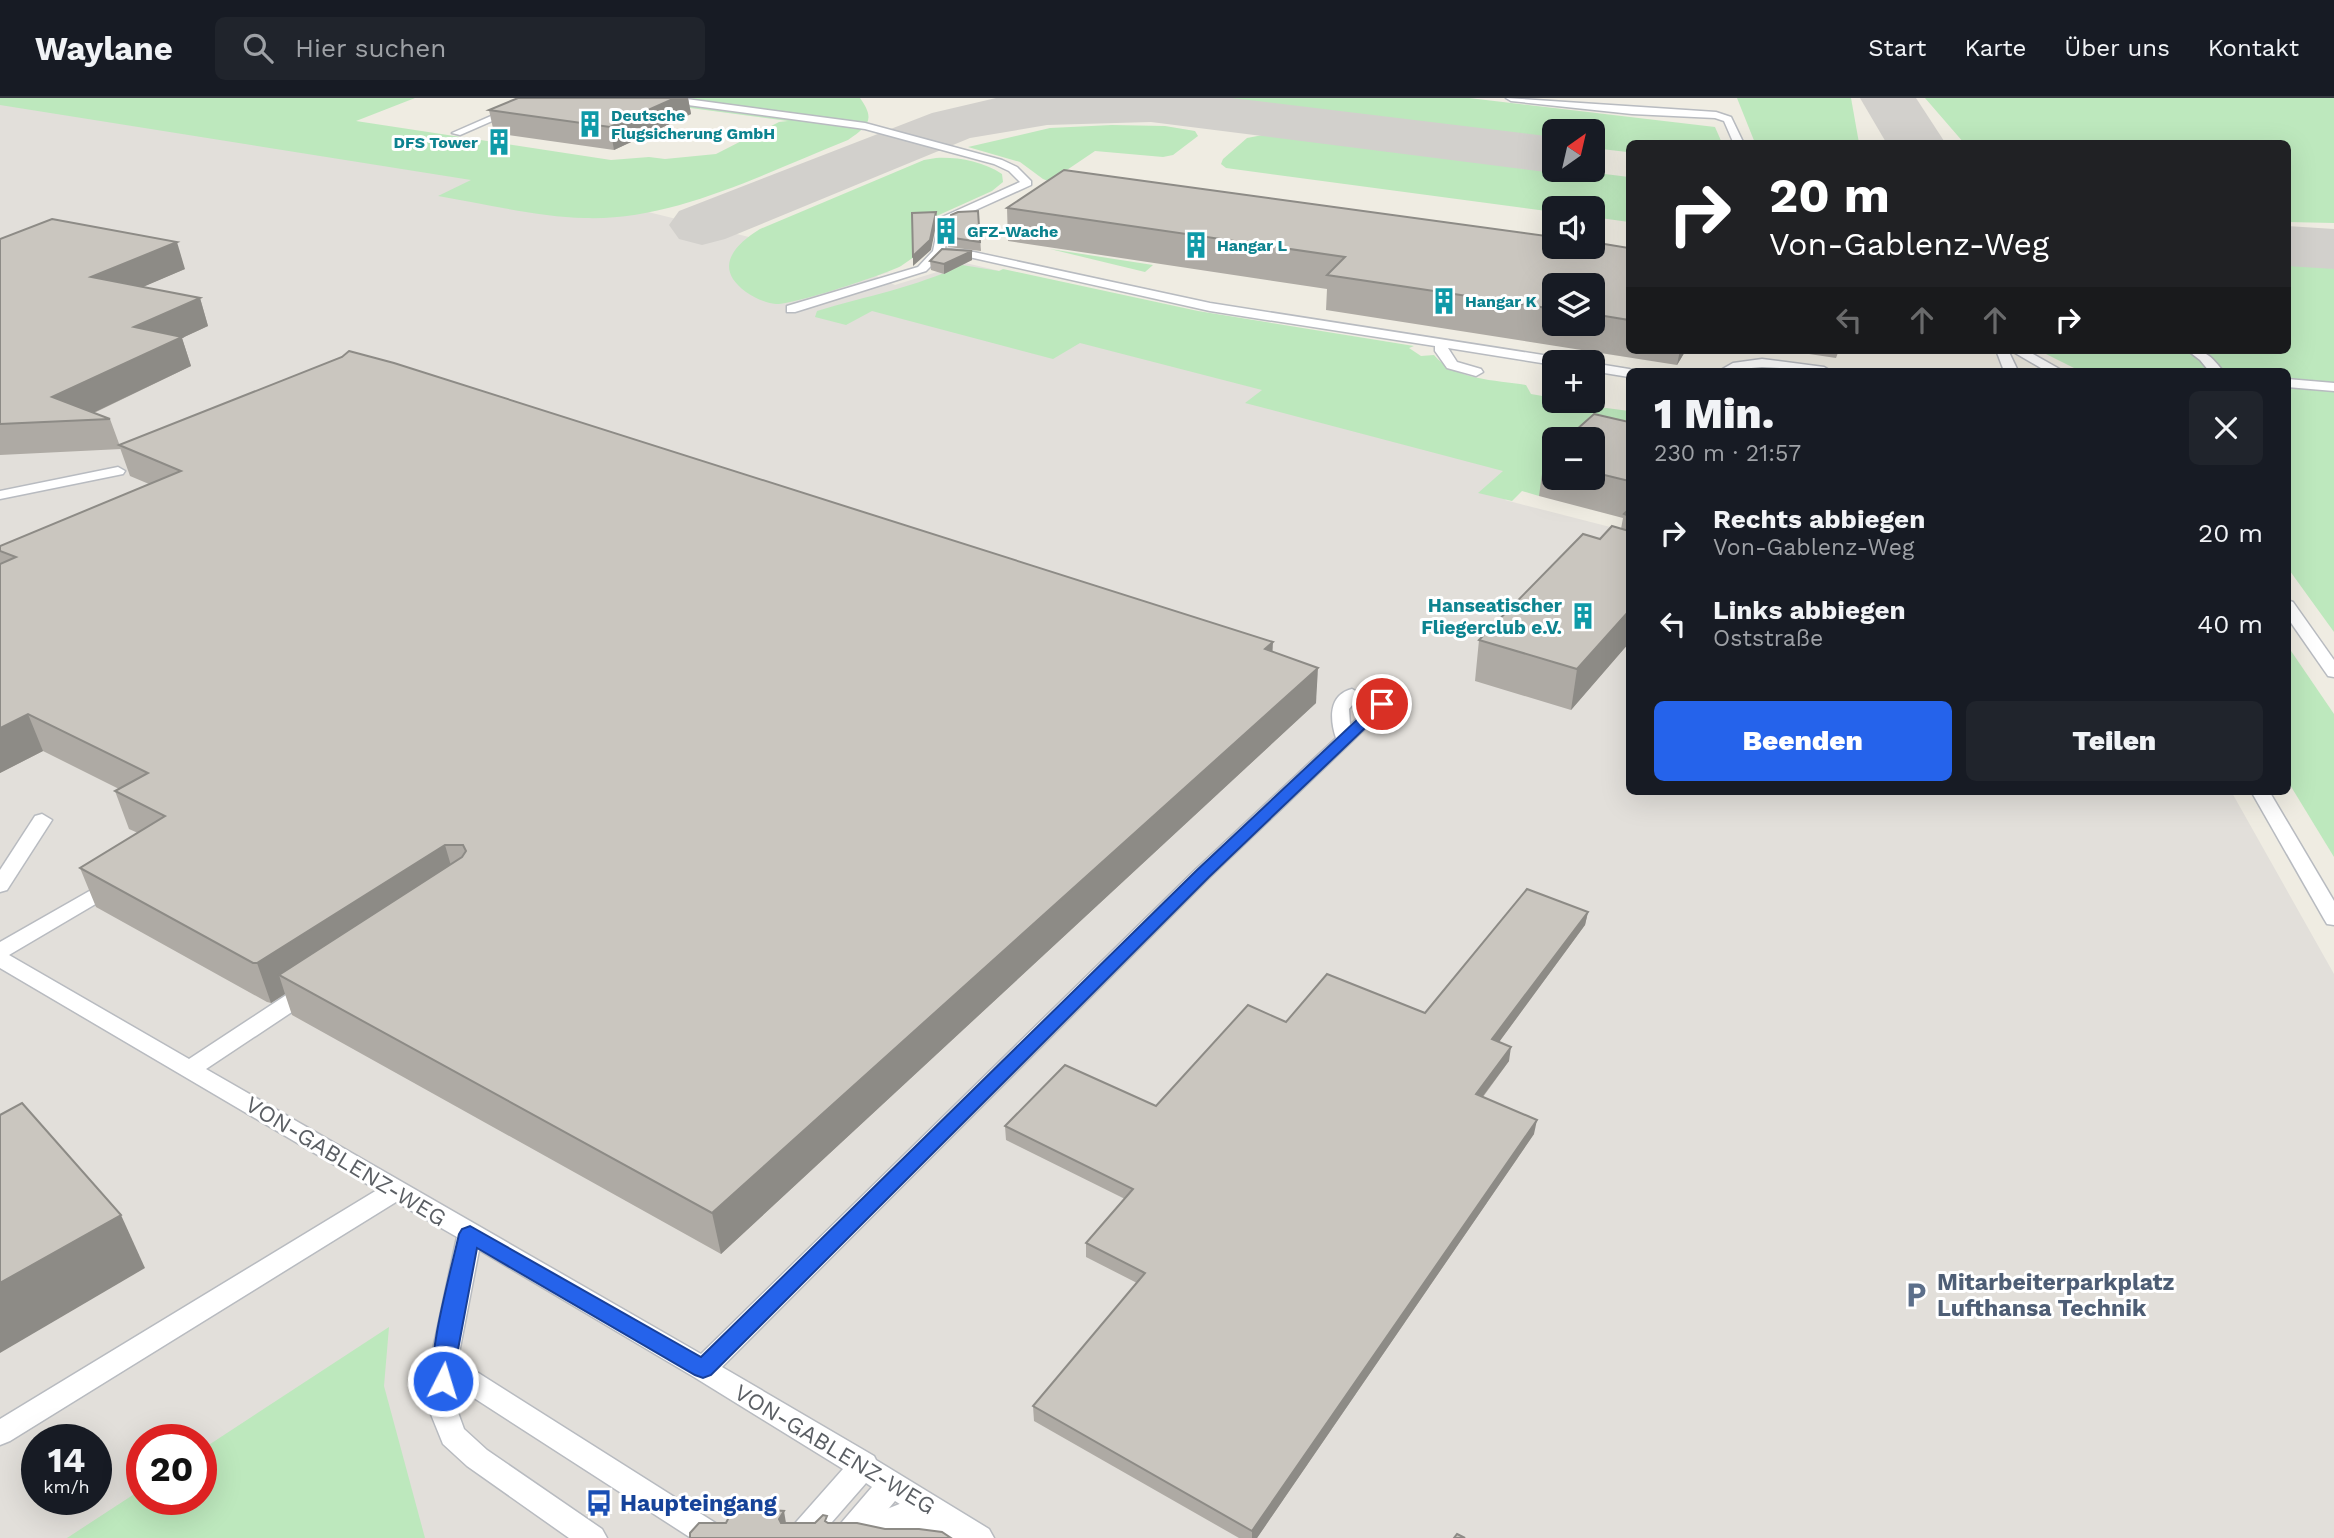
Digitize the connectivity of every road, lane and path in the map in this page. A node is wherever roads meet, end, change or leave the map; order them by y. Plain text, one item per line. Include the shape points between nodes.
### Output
1 (540, 98) edge
2 (658, 98) edge
3 (1517, 98) edge
4 (1725, 107) dead end
5 (1716, 115) junction
6 (457, 133) dead end
7 (1737, 140) edge
8 (939, 252) junction
9 (791, 309) dead end
10 (1442, 343) junction
11 (2024, 354) edge
12 (2200, 354) edge
13 (1542, 359) edge
14 (1731, 368) edge
15 (1799, 368) edge
16 (2050, 368) edge
17 (2214, 368) edge
18 (1605, 369) edge
19 (1476, 372) dead end
20 (1626, 373) edge
21 (2291, 383) edge
22 (2334, 387) edge
23 (118, 471) edge
24 (0, 495) edge
25 (2291, 611) edge
26 (2334, 672) edge
27 (1352, 694) dead end
28 (1382, 704) dead end
29 (1345, 739) junction
30 (2262, 795) edge
31 (42, 820) dead end
32 (136, 872) edge
33 (0, 886) edge
34 (2334, 919) edge
35 (0, 951) edge
36 (0, 959) edge
37 (327, 978) edge
38 (191, 1068) junction
39 (396, 1190) junction
40 (470, 1234) junction
41 (444, 1354) junction
42 (703, 1369) junction
43 (0, 1433) edge
44 (864, 1465) junction
45 (893, 1483) junction
46 (592, 1538) edge
47 (715, 1538) edge
48 (800, 1538) edge
49 (846, 1538) edge
50 (887, 1538) edge
51 (928, 1538) edge
52 (979, 1538) edge

1 - 6 lane
2 - 8 lane via 865,126 998,162 1031,184 944,220
3 - 5 lane
4 - 5 lane
5 - 7 lane via 1728,119
8 - 9 lane via 922,269
8 - 10 lane via 969,254 1210,307
10 - 13 lane
10 - 19 lane via 1441,351 1452,365
11 - 16 lane
12 - 17 lane
14 - 15 lane via 1758,363
18 - 20 lane
21 - 22 lane
23 - 24 lane
25 - 26 lane
27 - 29 lane via 1340,705 1338,718
28 - 29 lane
29 - 42 lane via 1203,873
30 - 34 lane
31 - 33 lane
32 - 35 lane
36 - 38 lane, VON-GABLENZ-WEG
37 - 38 lane
38 - 39 lane, VON-GABLENZ-WEG
39 - 40 lane, VON-GABLENZ-WEG
39 - 43 lane
40 - 41 lane
40 - 42 lane, VON-GABLENZ-WEG
41 - 46 lane via 442,1407 453,1436 477,1458
41 - 47 lane via 459,1375
42 - 44 lane, VON-GABLENZ-WEG
44 - 45 lane, VON-GABLENZ-WEG
44 - 48 lane
45 - 49 lane
45 - 52 lane, VON-GABLENZ-WEG
50 - 51 street via 904,1528

